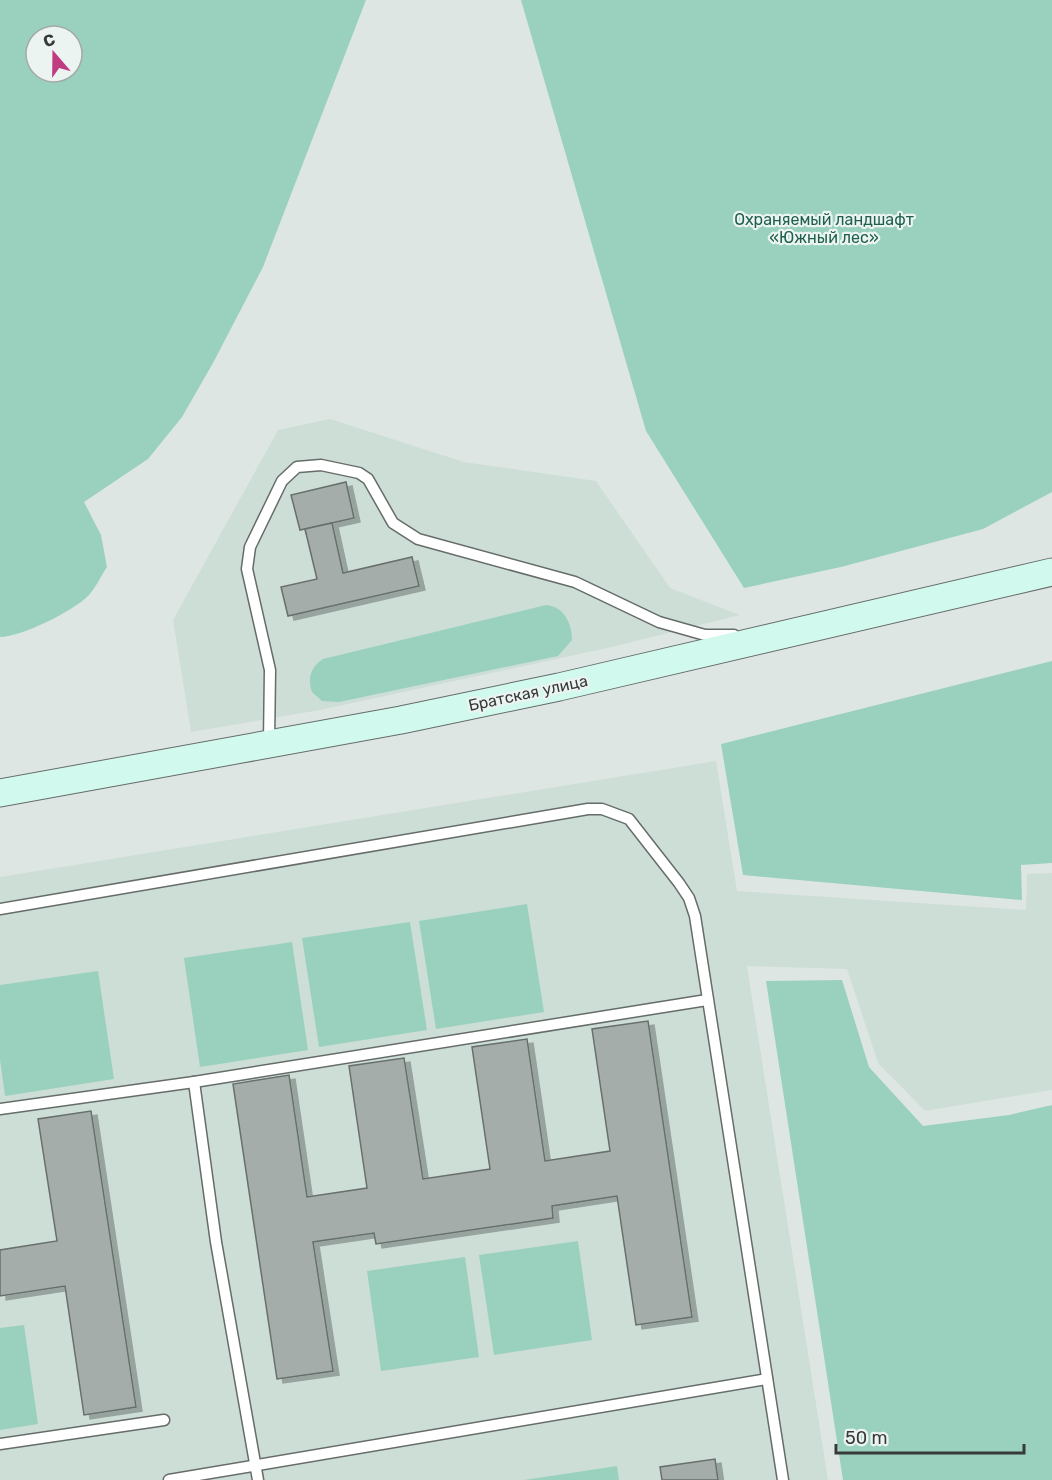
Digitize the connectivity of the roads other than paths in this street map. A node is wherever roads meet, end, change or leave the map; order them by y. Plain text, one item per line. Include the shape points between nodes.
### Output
1 (1052, 572) edge
2 (844, 620) junction
3 (269, 745) junction
4 (0, 793) edge
5 (0, 909) edge
6 (707, 1000) junction
7 (194, 1083) junction
8 (0, 1110) edge
9 (767, 1379) junction
10 (164, 1420) dead end
11 (0, 1444) edge
12 (256, 1466) junction
13 (169, 1480) edge
14 (258, 1480) edge
15 (783, 1480) edge

1 - 2 main road, Братская улица
2 - 3 main road, Братская улица via 559,687
2 - 3 lane via 743,636 705,635 659,622 575,582 418,539 393,523 368,479 308,464 282,481 247,559 270,670
3 - 4 main road, Братская улица
5 - 6 lane via 602,809 629,819 689,898
6 - 7 lane
6 - 9 lane
7 - 8 lane
7 - 12 lane via 216,1242
9 - 12 lane
9 - 15 lane
10 - 11 lane
12 - 13 lane
12 - 14 lane

